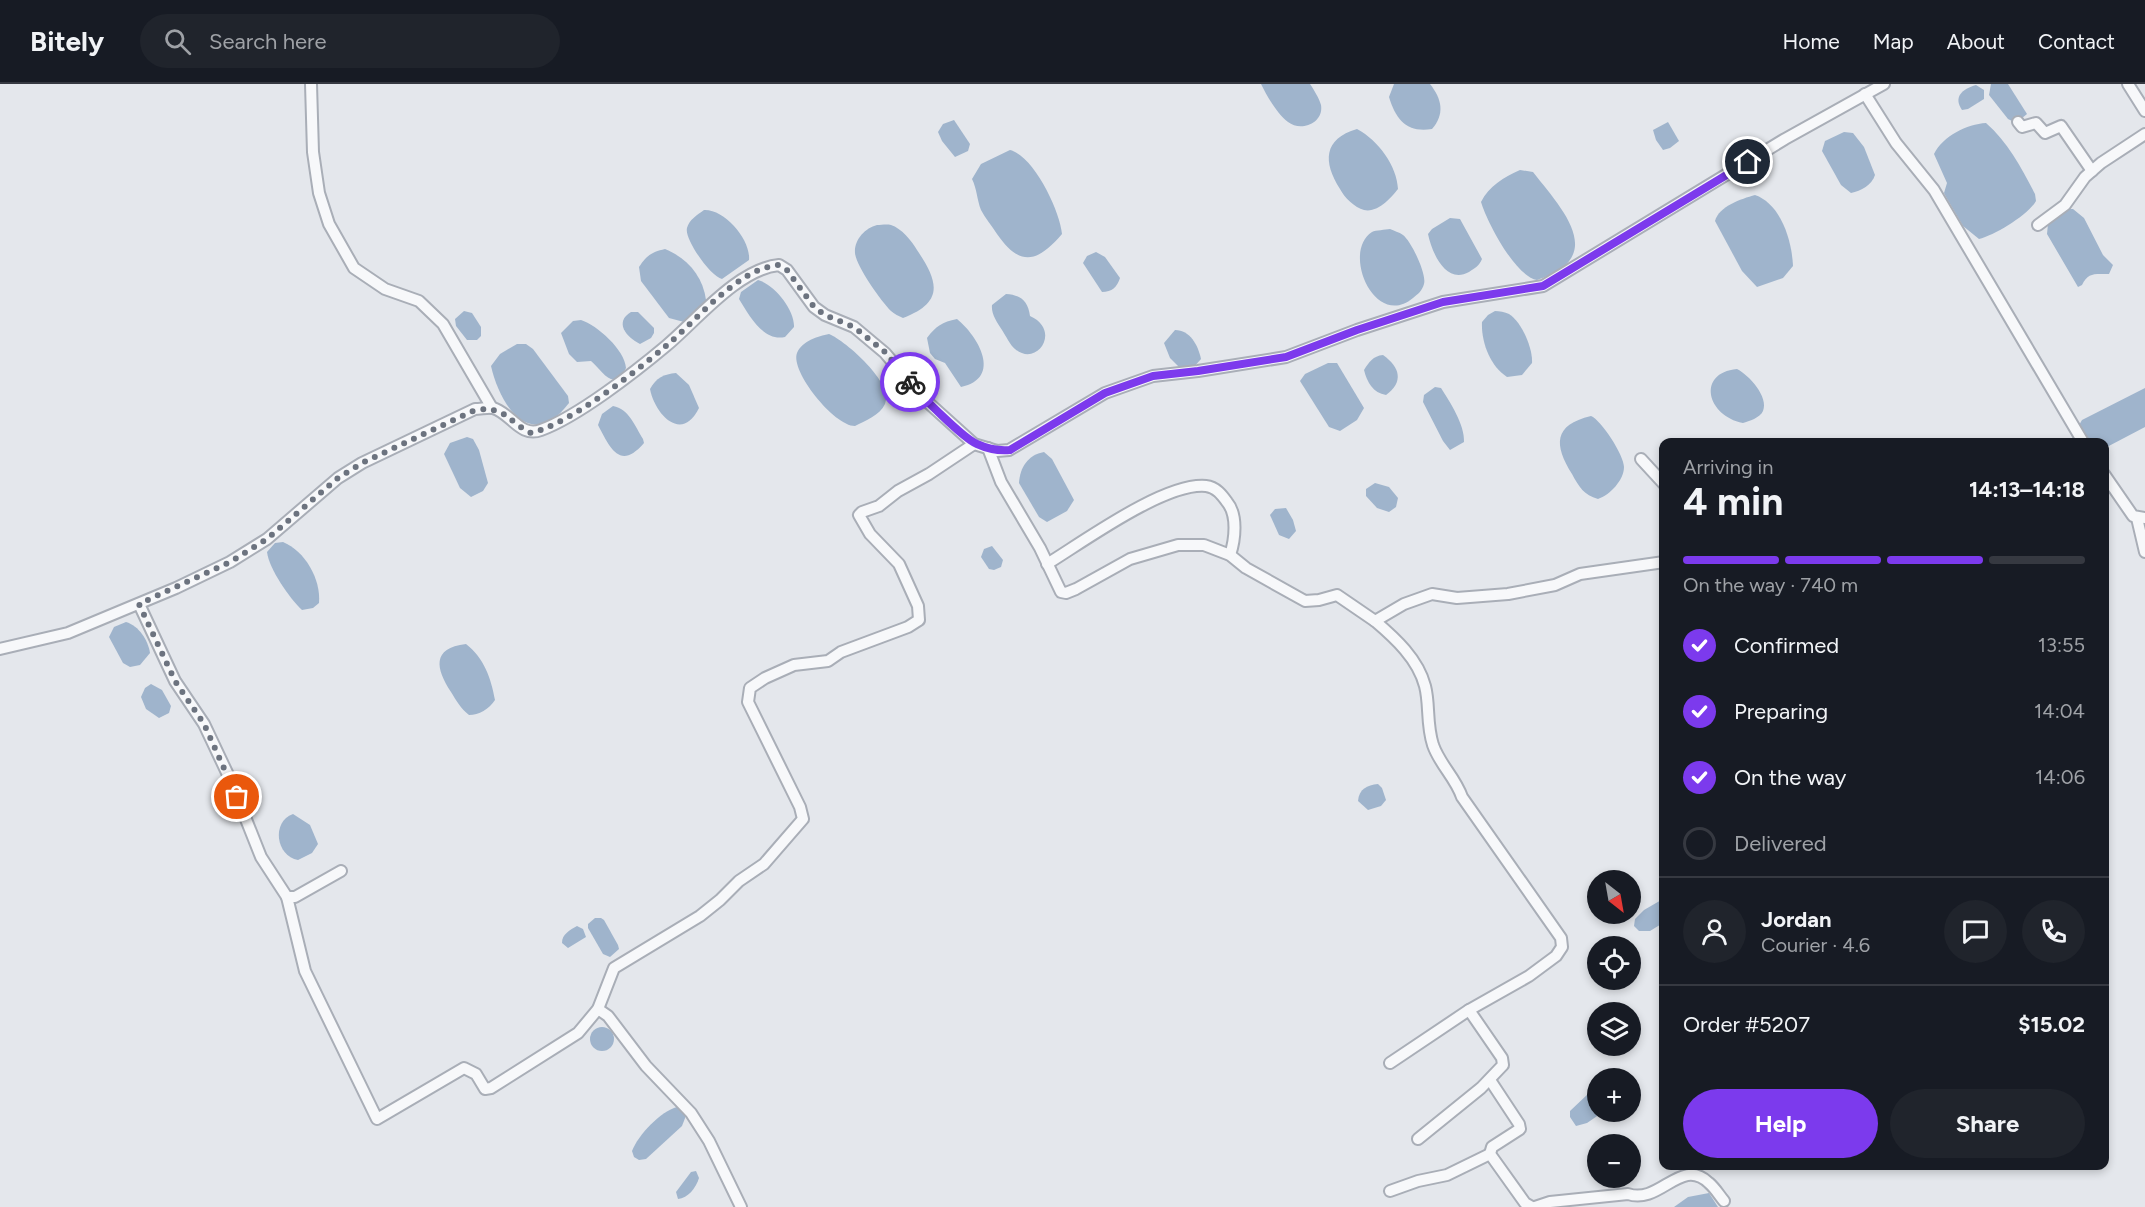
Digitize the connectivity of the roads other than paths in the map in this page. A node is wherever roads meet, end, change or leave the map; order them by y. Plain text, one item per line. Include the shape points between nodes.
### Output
1 (311, 84) edge
2 (1884, 84) edge
3 (2130, 85) edge
4 (1865, 90) edge
5 (2145, 111) edge
6 (2018, 122) dead end
7 (2145, 134) edge
8 (2092, 171) junction
9 (2038, 225) dead end
10 (492, 408) junction
11 (2081, 438) edge
12 (974, 444) junction
13 (988, 448) junction
14 (1641, 459) dead end
15 (1659, 479) edge
16 (2109, 482) edge
17 (2141, 518) edge
18 (2145, 552) edge
19 (1230, 555) junction
20 (1659, 563) edge
21 (1047, 564) junction
22 (139, 604) junction
23 (1375, 621) junction
24 (0, 649) edge
25 (340, 871) dead end
26 (287, 897) junction
27 (598, 1009) junction
28 (1469, 1010) junction
29 (1390, 1063) dead end
30 (1490, 1080) junction
31 (1418, 1139) dead end
32 (1490, 1154) junction
33 (1390, 1191) dead end
34 (1724, 1201) dead end
35 (741, 1207) edge
36 (1534, 1207) edge

1 - 10 street via 319,193 329,224 344,251 354,268 385,289 419,301 443,324
2 - 4 street
3 - 5 street
4 - 11 street via 1896,143 1934,189
4 - 13 street via 1543,286 1443,302 1286,357 1153,376 1105,393 1010,450
6 - 8 street via 2026,127 2036,123 2045,133 2061,126
7 - 8 street
8 - 9 street via 2065,205
10 - 12 street via 531,433 541,430 586,406 665,347 749,275 766,266 779,265 814,307 854,327 885,352 923,398
10 - 22 street via 475,410 362,463 338,478 267,539
12 - 13 street
12 - 27 street via 859,515 870,534 899,564 918,606 919,620 828,661 794,665 750,688 748,702 803,819 764,864 700,916 614,968
13 - 21 street via 1001,482
14 - 15 street
16 - 17 street via 2128,511
17 - 18 street
19 - 21 street via 1204,545 1178,545 1130,559 1066,593 1058,588
19 - 21 street via 1234,526 1231,506 1220,492 1208,486 1173,492 1146,505
19 - 23 street via 1305,600 1337,595
20 - 23 street via 1580,574 1555,585 1508,594 1422,596
22 - 24 street via 68,633
22 - 26 street via 175,681 204,724 261,857
23 - 28 street via 1416,666 1425,687 1427,723 1440,762 1561,938 1562,947 1556,956
25 - 26 street via 295,897
26 - 27 street via 305,971 377,1119 464,1068 476,1074 485,1089 491,1088 578,1033
27 - 35 street via 691,1113
28 - 29 street
28 - 30 street via 1502,1058 1503,1065
30 - 31 street
30 - 32 street via 1520,1129 1492,1147
32 - 33 street via 1447,1175
32 - 36 street via 1525,1203
34 - 36 street via 1709,1182 1687,1174 1639,1198 1629,1194

